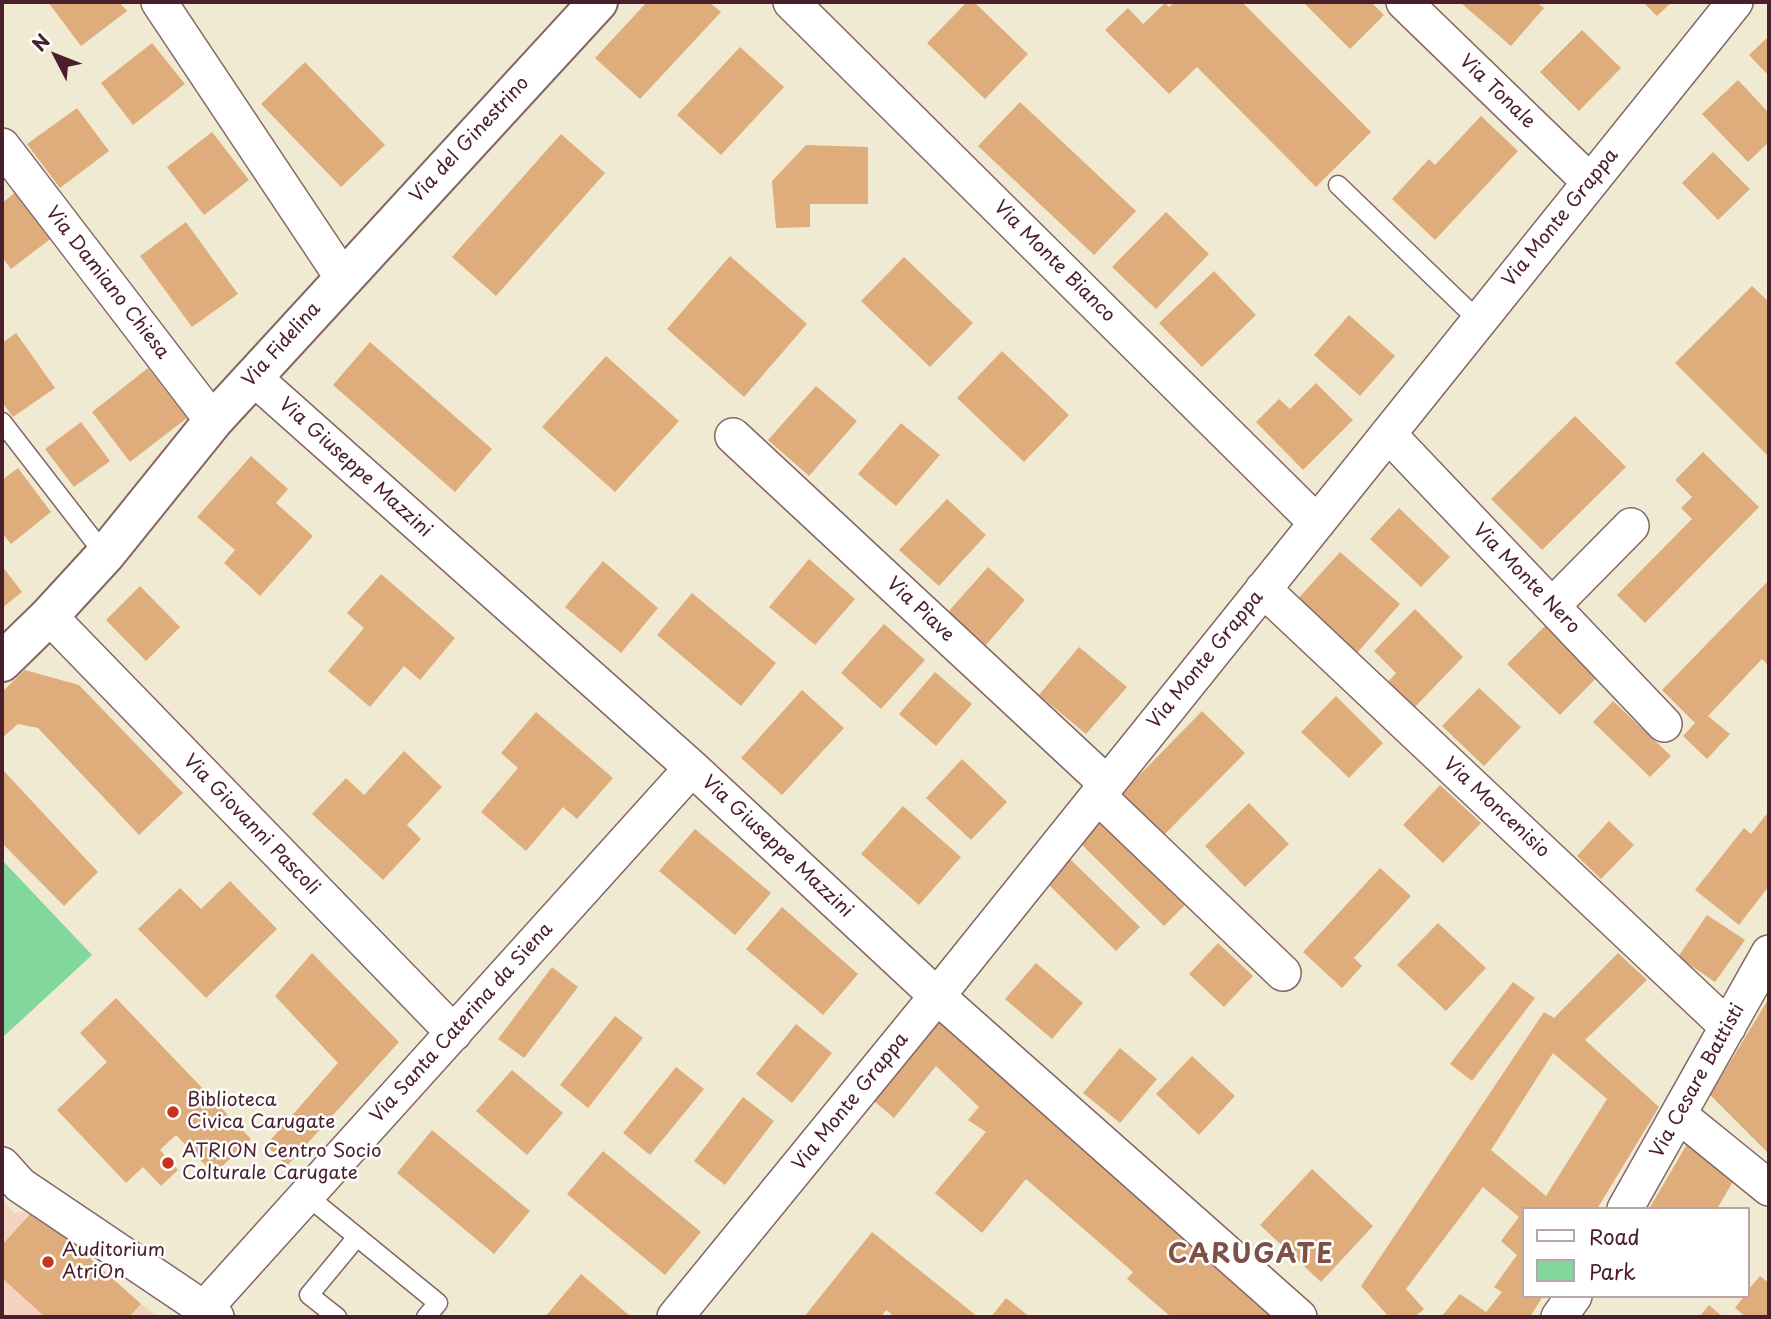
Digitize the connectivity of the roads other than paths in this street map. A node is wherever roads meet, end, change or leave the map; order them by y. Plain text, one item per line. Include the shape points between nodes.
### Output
1 (159, 2) edge
2 (597, 2) edge
3 (791, 2) edge
4 (1404, 2) edge
5 (1735, 2) edge
6 (2, 146) edge
7 (1590, 182) junction
8 (1338, 185) dead end
9 (343, 278) junction
10 (1479, 321) junction
11 (253, 377) junction
12 (213, 421) junction
13 (2, 422) edge
14 (1388, 434) junction
15 (733, 436) dead end
16 (1317, 523) junction
17 (1631, 527) dead end
18 (105, 555) junction
19 (1263, 590) junction
20 (1552, 606) junction
21 (49, 616) junction
22 (2, 662) edge
23 (1664, 724) dead end
24 (692, 768) junction
25 (1102, 790) junction
26 (1769, 953) edge
27 (1283, 973) dead end
28 (937, 996) junction
29 (1728, 1027) junction
30 (454, 1033) junction
31 (1679, 1115) junction
32 (2, 1165) edge
33 (1769, 1188) edge
34 (306, 1195) junction
35 (1626, 1207) edge
36 (357, 1237) junction
37 (1573, 1298) edge
38 (210, 1313) edge
39 (337, 1317) edge
40 (426, 1317) edge
41 (675, 1317) edge
42 (1299, 1317) edge
43 (1559, 1317) edge

1 - 9 street
2 - 9 street, Via del Ginestrino
3 - 16 street, Via Monte Bianco
4 - 7 street, Via Tonale
5 - 7 street, Via Monte Grappa
6 - 12 street, Via Damiano Chiesa
7 - 10 street, Via Monte Grappa
8 - 10 lane
9 - 11 street, Via Fidelina
10 - 14 street, Via Monte Grappa
11 - 12 street, Via Fidelina
11 - 24 street, Via Giuseppe Mazzini
12 - 18 street, Via Fidelina
13 - 18 lane
14 - 16 street, Via Monte Grappa
14 - 20 street, Via Monte Nero
15 - 25 street, Via Piave
16 - 19 street, Via Monte Grappa
17 - 20 street
18 - 21 street, Via Fidelina
19 - 25 street, Via Monte Grappa
19 - 29 street, Via Moncenisio
20 - 23 street, Via Monte Nero
21 - 22 street, Via Fidelina
21 - 30 street, Via Giovanni Pascoli
24 - 28 street, Via Giuseppe Mazzini
24 - 30 street, Via Santa Caterina da Siena
25 - 27 street, Via Piave
25 - 28 street, Via Monte Grappa
26 - 29 street, Via Cesare Battisti
28 - 41 street, Via Monte Grappa
28 - 42 street, Via Giuseppe Mazzini
29 - 31 street, Via Cesare Battisti
30 - 34 street, Via Santa Caterina da Siena
31 - 33 street
31 - 35 street, Via Cesare Battisti
32 - 38 street via 20,1185
34 - 36 lane
34 - 38 street, Via Santa Caterina da Siena
36 - 39 lane via 309,1295
36 - 40 lane via 438,1303
37 - 43 street

